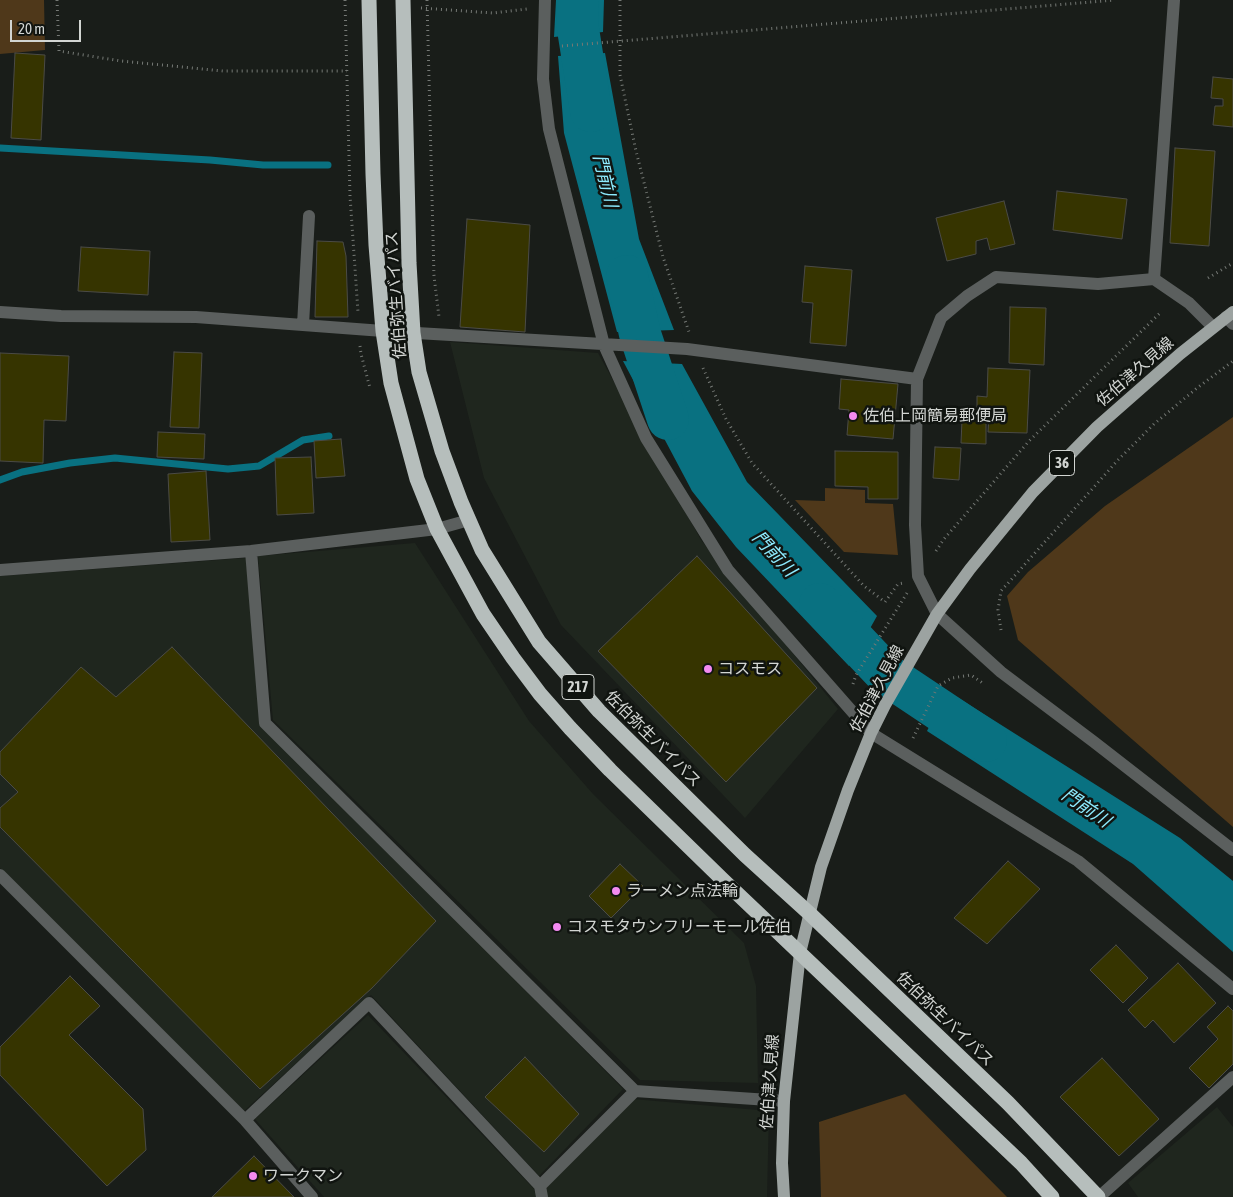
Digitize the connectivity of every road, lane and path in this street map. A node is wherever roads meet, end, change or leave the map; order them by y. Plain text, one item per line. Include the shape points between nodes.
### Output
1 (57, 0) edge
2 (369, 0) edge
3 (428, 0) edge
4 (620, 0) edge
5 (1115, 0) edge
6 (1174, 0) edge
7 (403, 3) edge
8 (545, 4) edge
9 (428, 8) junction
10 (618, 42) junction
11 (555, 46) dead end
12 (347, 71) dead end
13 (308, 216) dead end
14 (1233, 263) edge
15 (1154, 278) junction
16 (1208, 278) dead end
17 (0, 312) edge
18 (1160, 313) dead end
19 (1231, 318) edge
20 (303, 325) junction
21 (1213, 327) junction
22 (383, 332) junction
23 (413, 333) junction
24 (441, 335) junction
25 (604, 345) junction
26 (691, 350) junction
27 (1233, 362) edge
28 (917, 379) junction
29 (469, 520) junction
30 (437, 529) junction
31 (251, 551) junction
32 (0, 570) edge
33 (914, 581) junction
34 (937, 614) junction
35 (1001, 630) dead end
36 (856, 675) dead end
37 (971, 675) dead end
38 (871, 733) junction
39 (910, 744) dead end
40 (1233, 850) edge
41 (0, 876) edge
42 (810, 914) junction
43 (800, 953) junction
44 (1233, 989) edge
45 (1233, 1077) edge
46 (635, 1091) junction
47 (784, 1101) junction
48 (245, 1120) junction
49 (541, 1191) edge
50 (312, 1197) edge
51 (784, 1197) edge
52 (1052, 1197) edge
53 (1099, 1197) edge

1 - 12 path via 59,51 121,61 223,70
2 - 22 highway, 佐伯弥生バイパス / 217 via 372,174
3 - 9 path
4 - 10 path
5 - 10 path
6 - 15 street
7 - 9 path
7 - 23 highway, 佐伯弥生バイパス / 217
8 - 9 path via 493,13
8 - 25 street via 543,79 549,129
9 - 24 path via 434,276
10 - 11 path
10 - 26 path via 620,75 636,151
13 - 20 street
14 - 16 path
15 - 21 street via 1189,303
15 - 28 street via 1098,284 996,277 942,318
17 - 20 street via 196,317
18 - 33 path via 1029,441 944,539
19 - 21 main road, 佐伯津久見線 / 36
20 - 22 street
21 - 34 main road, 佐伯津久見線 / 36 via 1097,428 1033,492
22 - 23 street
22 - 30 highway, 佐伯弥生バイパス / 217 via 392,383 417,479
23 - 24 street
23 - 29 highway, 佐伯弥生バイパス / 217 via 419,372 442,451
24 - 25 street
25 - 26 street
25 - 38 street via 646,438 728,570
26 - 28 street
26 - 33 path via 752,463 864,586 885,602 898,584
27 - 35 path via 1197,388 1118,460 1001,591 998,610
28 - 33 street
29 - 30 street
29 - 42 highway, 佐伯弥生バイパス / 217 via 482,550 534,634 568,676 599,711 745,855
30 - 31 street
30 - 43 highway, 佐伯弥生バイパス / 217 via 483,614 540,694 610,770
31 - 32 street
31 - 46 street via 265,723
33 - 34 street
33 - 36 path
34 - 38 main road, 佐伯津久見線 / 36
34 - 40 street via 1001,672
37 - 39 path via 952,678 938,686
38 - 42 main road, 佐伯津久見線 / 36 via 821,867
38 - 44 street via 1078,861
41 - 48 street
42 - 43 main road, 佐伯津久見線 / 36
42 - 53 highway, 佐伯弥生バイパス / 217 via 1008,1103
43 - 47 main road, 佐伯津久見線 / 36
43 - 52 highway, 佐伯弥生バイパス / 217 via 1021,1163
45 - 53 street
46 - 47 street
46 - 49 street
47 - 51 main road, 佐伯津久見線 / 36
48 - 49 street via 369,1002
48 - 50 street

